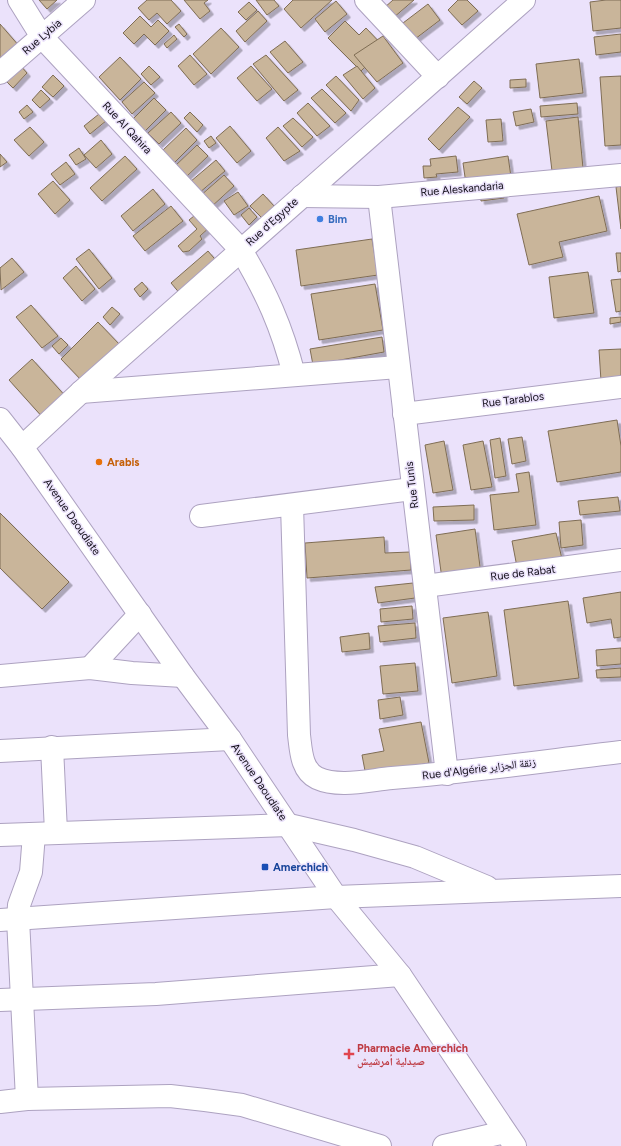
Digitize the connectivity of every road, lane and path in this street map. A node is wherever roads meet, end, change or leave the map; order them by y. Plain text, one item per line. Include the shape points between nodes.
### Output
1 (18, 0) edge
2 (84, 0) edge
3 (366, 0) edge
4 (524, 0) edge
5 (42, 37) junction
6 (0, 73) edge
7 (438, 77) junction
8 (621, 175) edge
9 (302, 196) junction
10 (379, 197) junction
11 (241, 250) junction
12 (398, 367) junction
13 (294, 375) junction
14 (621, 387) edge
15 (82, 392) junction
16 (404, 414) junction
17 (0, 419) edge
18 (22, 447) junction
19 (412, 489) junction
20 (292, 505) junction
21 (201, 516) dead end
22 (621, 560) edge
23 (425, 586) junction
24 (140, 614) junction
25 (90, 668) junction
26 (0, 676) edge
27 (183, 676) junction
28 (230, 739) junction
29 (52, 748) junction
30 (0, 751) edge
31 (621, 752) edge
32 (447, 774) junction
33 (289, 825) junction
34 (56, 832) junction
35 (34, 834) junction
36 (0, 835) edge
37 (621, 886) edge
38 (494, 890) junction
39 (336, 897) junction
40 (9, 920) edge
41 (400, 975) junction
42 (10, 999) edge
43 (28, 1099) junction
44 (0, 1102) edge
45 (510, 1139) edge
46 (380, 1146) edge
47 (444, 1146) edge

1 - 5 street, Rue Al Qahira
2 - 5 street, Rue Lybia
3 - 7 street
4 - 7 street, Rue d'Egypte
5 - 6 street, Rue Lybia
5 - 11 street, Rue Al Qahira
7 - 9 street, Rue d'Egypte
8 - 10 street, Rue Aleskandaria
9 - 10 street, Rue Aleskandaria
9 - 11 street, Rue d'Egypte
10 - 12 street, Rue Tunis
11 - 13 street, Rue Al Qahira via 274,311 285,339
11 - 15 street, Rue d'Egypte
12 - 13 street
12 - 16 street, Rue Tunis
13 - 15 street
14 - 16 street, Rue Tarablos
15 - 18 street, Rue d'Egypte
16 - 19 street, Rue Tunis
17 - 18 street, Avenue Daoudiate
18 - 24 street, Avenue Daoudiate
19 - 20 street
19 - 23 street, Rue Tunis
20 - 21 street
20 - 32 street, Rue d'Algérie زنقة الجزاير via 299,735 301,757 307,768 316,777 337,783
22 - 23 street, Rue de Rabat
23 - 32 street, Rue Tunis
24 - 25 street
24 - 27 street, Avenue Daoudiate
25 - 26 street
25 - 27 street
27 - 28 street, Avenue Daoudiate
28 - 29 street
28 - 33 street, Avenue Daoudiate
29 - 30 street
29 - 34 street
31 - 32 street, Rue d'Algérie زنقة الجزاير
33 - 34 street
33 - 38 street via 415,857
33 - 39 street, Avenue Daoudiate
34 - 35 street
35 - 36 street
35 - 40 street via 31,872 19,905
37 - 38 street
38 - 39 street
39 - 40 street
39 - 41 street, Avenue Daoudiate
40 - 42 street
41 - 42 street via 156,994
41 - 45 street, Avenue Daoudiate
42 - 43 street
43 - 44 street
43 - 46 street via 170,1096 205,1100 242,1106
45 - 47 street

